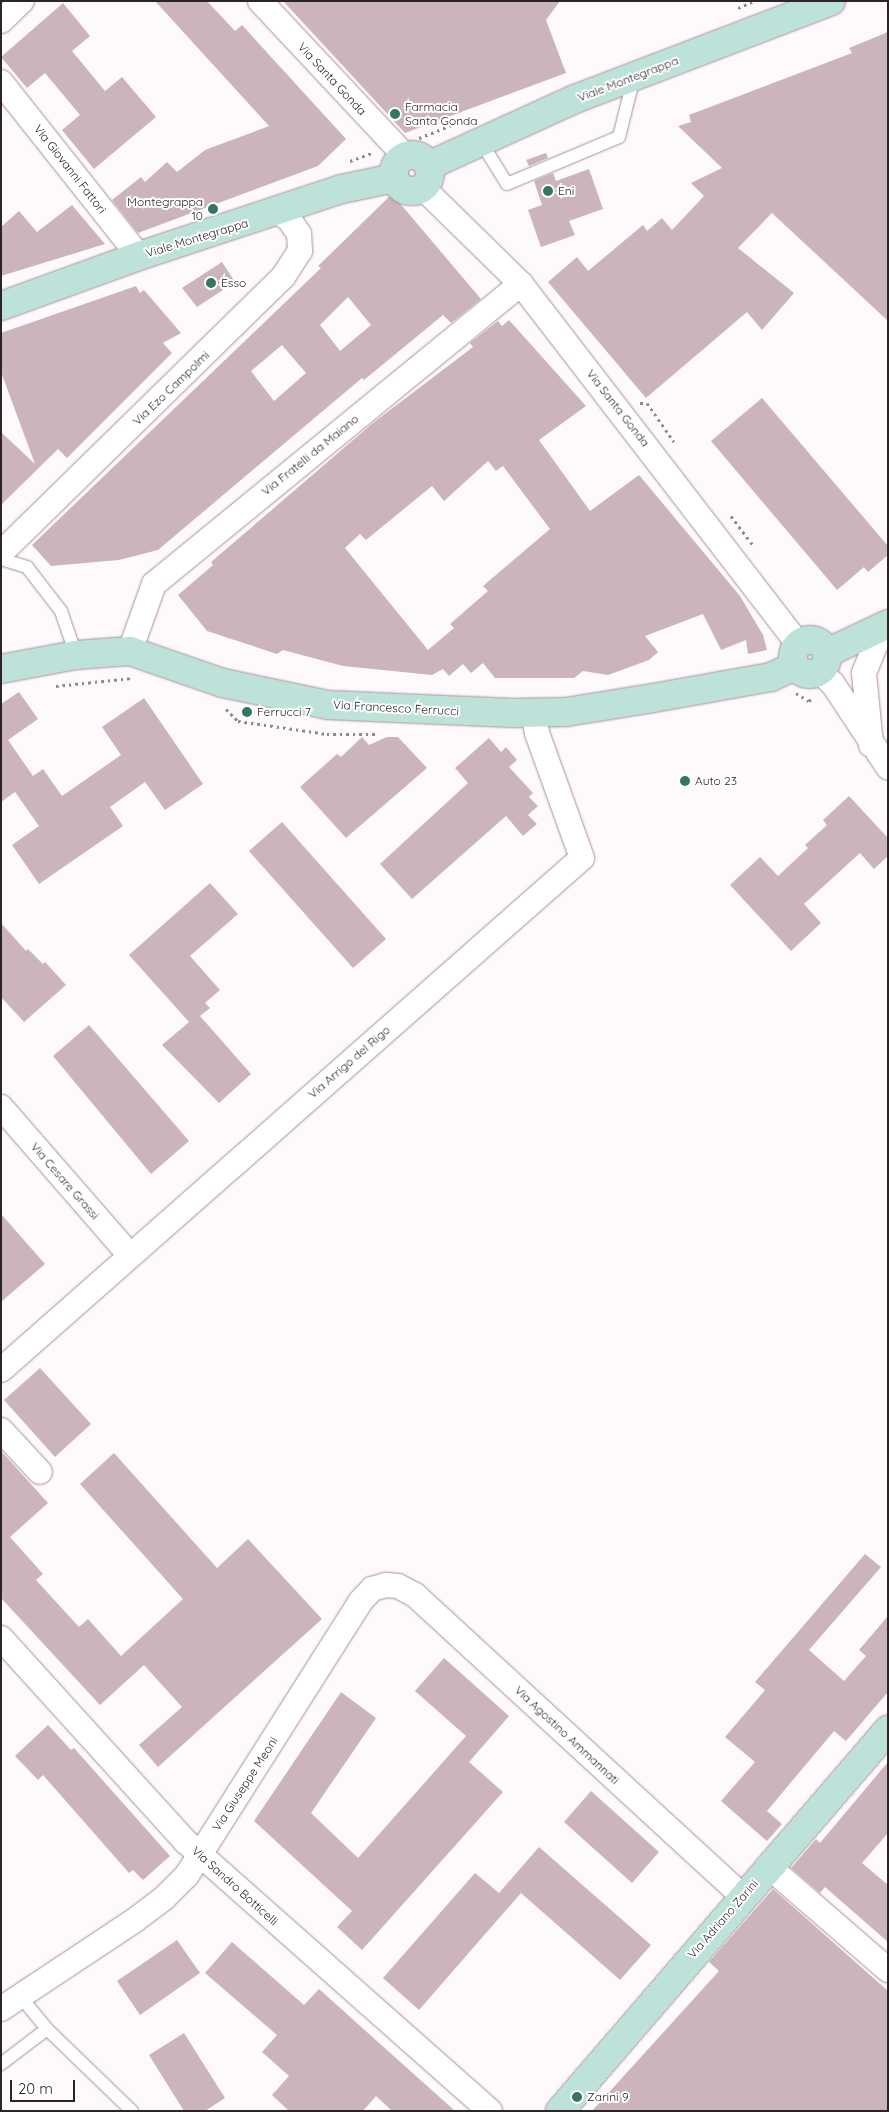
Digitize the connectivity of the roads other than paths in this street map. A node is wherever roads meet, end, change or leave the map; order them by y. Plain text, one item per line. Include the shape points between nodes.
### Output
1 (22, 1) edge
2 (260, 1) edge
3 (831, 1) edge
4 (1, 21) edge
5 (635, 76) junction
6 (1, 82) edge
7 (481, 142) junction
8 (412, 172) junction
9 (278, 212) junction
10 (139, 256) junction
11 (521, 284) junction
12 (1, 306) edge
13 (1, 553) edge
14 (1, 559) edge
15 (888, 624) edge
16 (888, 628) edge
17 (130, 650) junction
18 (76, 655) junction
19 (810, 658) junction
20 (1, 669) edge
21 (533, 712) junction
22 (871, 745) junction
23 (888, 767) edge
24 (1, 1107) edge
25 (129, 1254) junction
26 (1, 1370) edge
27 (1, 1430) edge
28 (40, 1472) dead end
29 (386, 1585) joint
30 (1, 1638) edge
31 (888, 1730) edge
32 (200, 1855) junction
33 (768, 1866) junction
34 (742, 1896) junction
35 (888, 1970) edge
36 (20, 1996) junction
37 (1, 2009) edge
38 (47, 2029) junction
39 (1, 2064) edge
40 (132, 2111) edge
41 (490, 2111) edge
42 (560, 2111) edge

1 - 4 street
2 - 8 street, Via Santa Gonda
3 - 5 street, Viale Montegrappa
5 - 7 street, Viale Montegrappa
5 - 7 lane via 619,137 507,184
6 - 10 street, Via Giovanni Fattori
7 - 8 street, Viale Montegrappa
8 - 9 street, Viale Montegrappa via 342,189
8 - 11 street, Via Santa Gonda
9 - 10 street, Viale Montegrappa
9 - 13 street, Via Ezo Campolmi via 299,234 300,251 283,277
10 - 12 street, Viale Montegrappa
11 - 17 street, Via Fratelli da Maiano via 154,584
11 - 19 street, Via Santa Gonda
14 - 18 lane via 27,567 61,611
15 - 19 street, Via Francesco Ferrucci
16 - 22 street via 876,644 864,673
17 - 18 street, Via Francesco Ferrucci
17 - 21 street, Via Francesco Ferrucci via 224,683 328,705
18 - 20 street, Via Francesco Ferrucci
19 - 21 street, Via Francesco Ferrucci via 772,677 566,712
19 - 22 street, Via Santa Gonda via 833,684
21 - 25 street, Via Arrigo del Rigo via 537,733 582,858
22 - 23 street, Via Santa Gonda
24 - 25 street, Via Cesare Grassi
25 - 26 street, Via Arrigo del Rigo
27 - 28 street
29 - 32 street, Via Giuseppe Meoni via 372,1590 360,1602
29 - 34 street, Via Agostino Ammannati via 398,1586 415,1595
30 - 32 street, Via Sandro Botticelli
31 - 33 street, Via Adriano Zarini
32 - 36 street, Via Giuseppe Meoni via 164,1898
32 - 41 street, Via Sandro Botticelli
33 - 34 street, Via Adriano Zarini
33 - 35 street
34 - 42 street, Via Adriano Zarini
36 - 37 street, Via Giuseppe Meoni
36 - 38 lane
38 - 39 lane
38 - 40 lane

